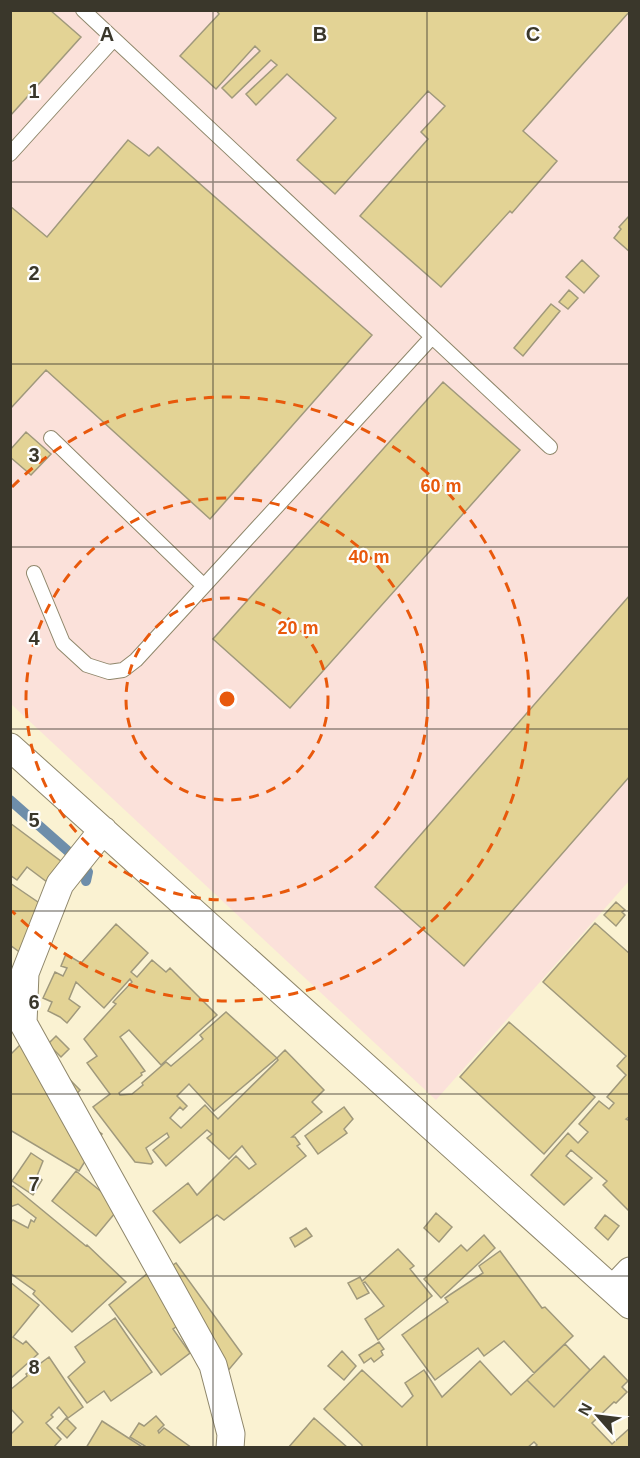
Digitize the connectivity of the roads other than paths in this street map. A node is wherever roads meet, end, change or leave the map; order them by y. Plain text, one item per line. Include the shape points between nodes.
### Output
1 (83, 10) edge
2 (113, 40) junction
3 (10, 154) edge
4 (432, 337) junction
5 (51, 438) dead end
6 (550, 447) dead end
7 (34, 573) dead end
8 (204, 586) junction
9 (10, 747) edge
10 (103, 830) junction
11 (624, 1289) edge
12 (230, 1448) edge

1 - 2 lane
2 - 3 lane
2 - 4 lane
4 - 6 lane
4 - 8 lane
5 - 8 lane
7 - 8 lane via 63,643 87,665 109,672 123,670 136,660
9 - 10 street
10 - 11 street
10 - 12 street via 60,884 25,973 22,1023 213,1365 231,1434

